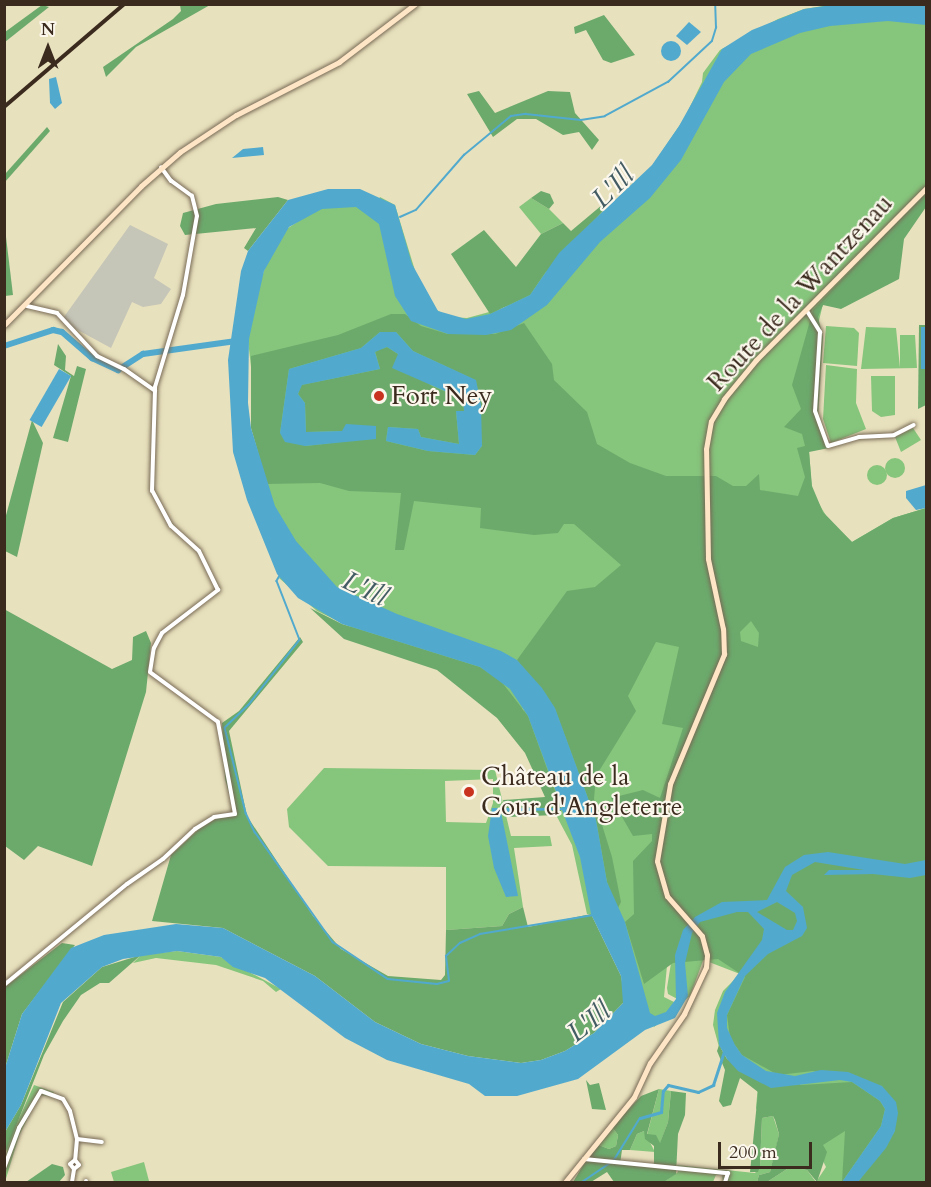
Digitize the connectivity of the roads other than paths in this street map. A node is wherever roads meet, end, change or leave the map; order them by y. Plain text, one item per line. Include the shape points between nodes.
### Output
1 (415, 4) edge
2 (161, 167) junction
3 (927, 188) edge
4 (27, 306) junction
5 (807, 311) junction
6 (4, 325) edge
7 (155, 391) junction
8 (914, 425) dead end
9 (4, 985) edge
10 (77, 1139) junction
11 (102, 1142) dead end
12 (582, 1157) junction
13 (4, 1168) edge
14 (72, 1182) edge
15 (565, 1182) edge
16 (725, 1182) edge

1 - 2 main road via 355,52 236,115
2 - 4 main road
2 - 7 street via 175,184 189,192 197,211 183,295
3 - 5 main road, Route de la Wantzenau
4 - 6 main road
4 - 7 street via 57,313 90,351
5 - 8 street via 820,332 815,411 828,446 859,437 894,435
5 - 12 main road, Route de la Wantzenau via 723,399 709,432 708,559 723,629 724,654 670,784 657,861 663,889 696,929 706,946 707,959 684,1014 650,1063 632,1100
7 - 9 street via 154,497 171,526 199,551 218,590 162,633 154,648 150,672 218,722 236,814 214,817 195,829 163,860 127,884
10 - 11 street
10 - 13 street via 63,1099 45,1091 34,1098
10 - 14 street via 75,1160 79,1165 74,1169
12 - 15 main road, Route de la Wantzenau
12 - 16 street via 728,1173

